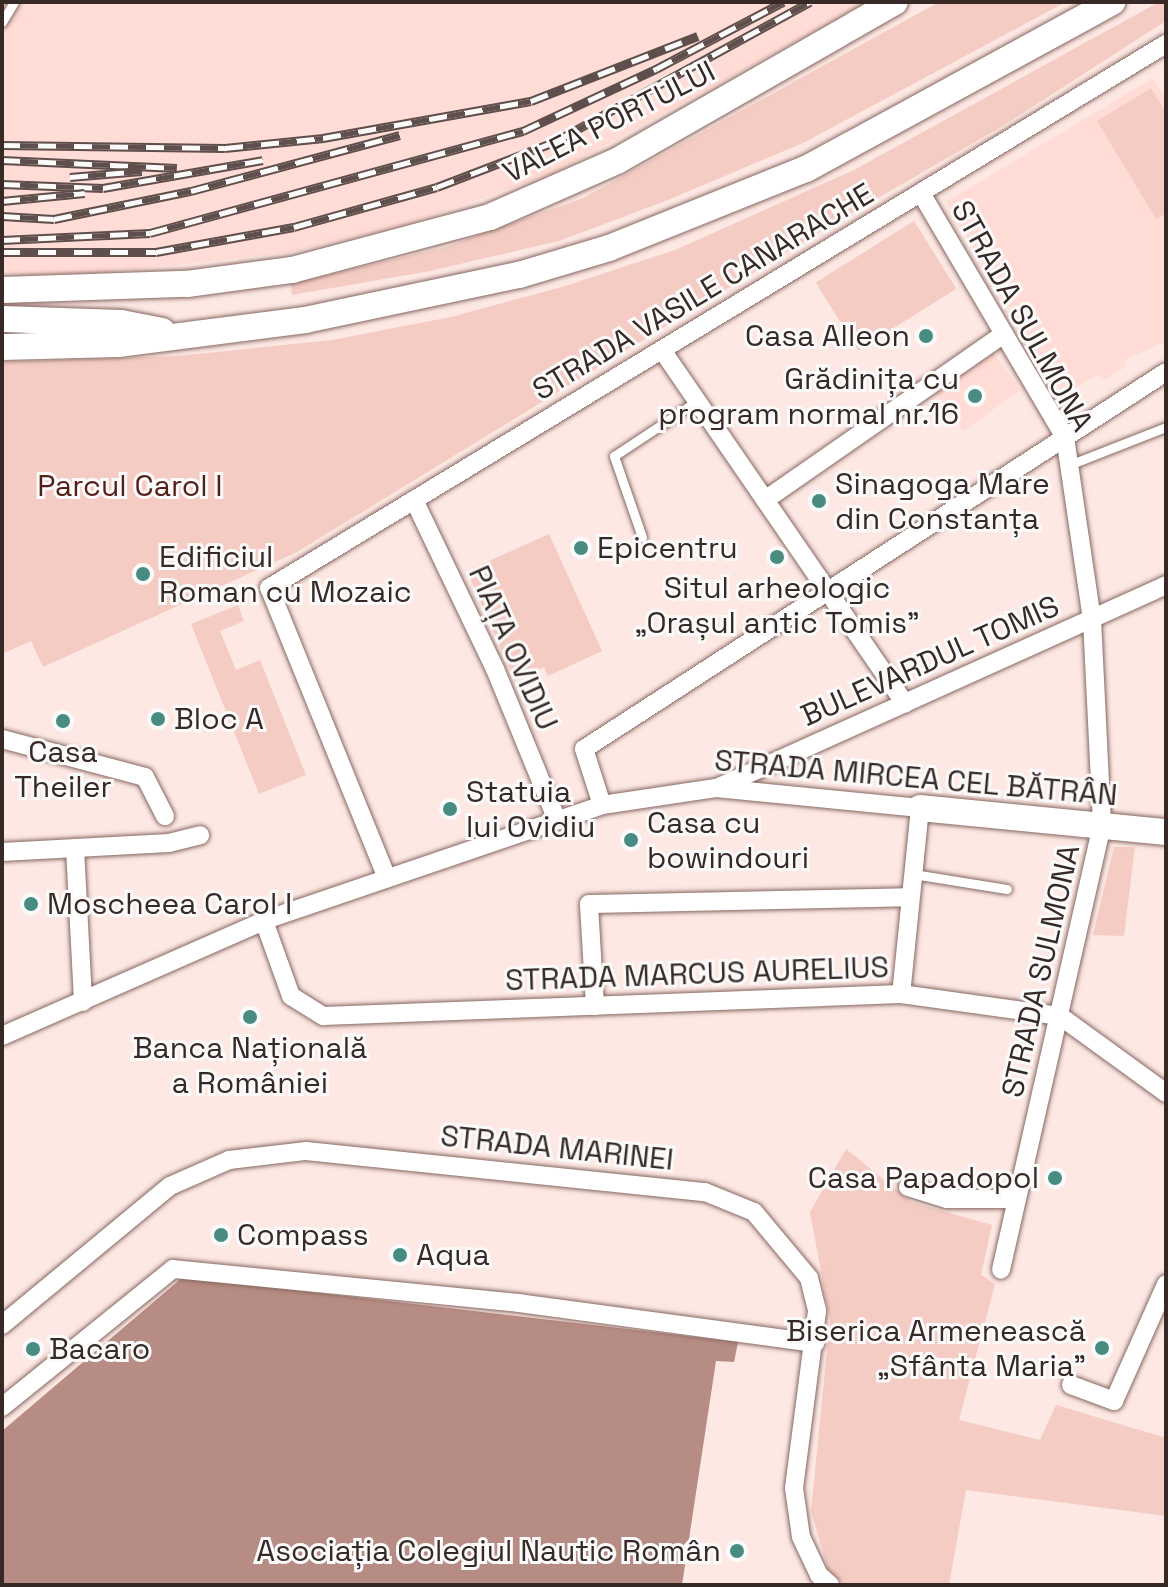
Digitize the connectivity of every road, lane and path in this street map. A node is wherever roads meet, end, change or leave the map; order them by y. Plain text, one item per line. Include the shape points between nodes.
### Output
1 (14, 2) edge
2 (895, 2) edge
3 (1112, 2) edge
4 (2, 22) edge
5 (1166, 44) edge
6 (921, 193) junction
7 (2, 290) edge
8 (2, 319) edge
9 (1004, 334) junction
10 (185, 336) junction
11 (2, 347) edge
12 (662, 350) junction
13 (1166, 372) edge
14 (697, 401) junction
15 (1166, 427) edge
16 (1065, 437) junction
17 (1069, 465) junction
18 (414, 500) junction
19 (765, 500) junction
20 (642, 537) dead end
21 (1166, 585) edge
22 (828, 591) junction
23 (1092, 619) junction
24 (905, 703) junction
25 (2, 739) edge
26 (716, 788) junction
27 (602, 805) junction
28 (920, 808) junction
29 (165, 816) dead end
30 (557, 820) junction
31 (1102, 825) junction
32 (1166, 832) edge
33 (200, 835) dead end
34 (75, 848) junction
35 (2, 852) edge
36 (913, 874) junction
37 (387, 878) junction
38 (1007, 889) dead end
39 (910, 897) junction
40 (267, 919) junction
41 (901, 994) junction
42 (83, 1002) junction
43 (595, 1006) junction
44 (1060, 1016) junction
45 (2, 1036) edge
46 (1166, 1093) edge
47 (908, 1187) dead end
48 (1017, 1199) junction
49 (1001, 1270) dead end
50 (1166, 1284) edge
51 (2, 1325) edge
52 (815, 1343) junction
53 (1071, 1385) dead end
54 (2, 1407) edge
55 (830, 1585) edge

1 - 4 lane
2 - 7 street, VALEA PORTULUI via 617,161 490,217 292,270 160,286
3 - 10 street via 806,169 692,218 519,275 305,320
5 - 6 street, STRADA VASILE CANARACHE
6 - 9 street, STRADA SULMONA
6 - 12 street, STRADA VASILE CANARACHE
8 - 10 street via 121,323
9 - 16 street, STRADA SULMONA
9 - 19 street
10 - 11 street
12 - 14 street
12 - 18 street, STRADA VASILE CANARACHE
13 - 16 street
14 - 19 street
14 - 20 lane via 614,456
15 - 17 lane
16 - 17 street, STRADA SULMONA
16 - 22 street
17 - 23 street, STRADA SULMONA
18 - 30 street, PIAȚA OVIDIU via 495,669
18 - 37 street, STRADA VASILE CANARACHE via 269,588
19 - 22 street
21 - 23 street, BULEVARDUL TOMIS
22 - 24 street
22 - 27 street via 584,749
23 - 24 street, BULEVARDUL TOMIS
23 - 31 street, STRADA SULMONA
24 - 26 street, BULEVARDUL TOMIS
25 - 29 street via 145,777
26 - 27 street, STRADA MIRCEA CEL BĂTRÂN
26 - 28 street, STRADA MIRCEA CEL BĂTRÂN
27 - 30 street, STRADA MIRCEA CEL BĂTRÂN
28 - 31 street, STRADA MIRCEA CEL BĂTRÂN
28 - 36 street
30 - 37 street, STRADA MIRCEA CEL BĂTRÂN
31 - 32 street, STRADA MIRCEA CEL BĂTRÂN
31 - 44 street, STRADA SULMONA
33 - 34 street via 169,843
34 - 35 street
34 - 42 street
36 - 38 lane
36 - 39 street
37 - 40 street, STRADA MIRCEA CEL BĂTRÂN
39 - 41 street
39 - 43 street via 589,904
40 - 42 street, STRADA MIRCEA CEL BĂTRÂN
40 - 43 street, STRADA MARCUS AURELIUS via 291,996 323,1016
41 - 43 street, STRADA MARCUS AURELIUS
41 - 44 street, STRADA MARCUS AURELIUS
42 - 45 street, STRADA MIRCEA CEL BĂTRÂN
44 - 46 street, STRADA MARCUS AURELIUS
44 - 48 street, STRADA SULMONA
47 - 48 street via 947,1199
48 - 49 street, STRADA SULMONA
50 - 53 street via 1114,1401
51 - 52 street, STRADA MARINEI via 170,1186 229,1160 306,1151 705,1192 754,1212 788,1248 809,1278 817,1311
52 - 54 street via 519,1303 173,1269
52 - 55 street, STRADA MARINEI via 794,1488 801,1537 819,1575

